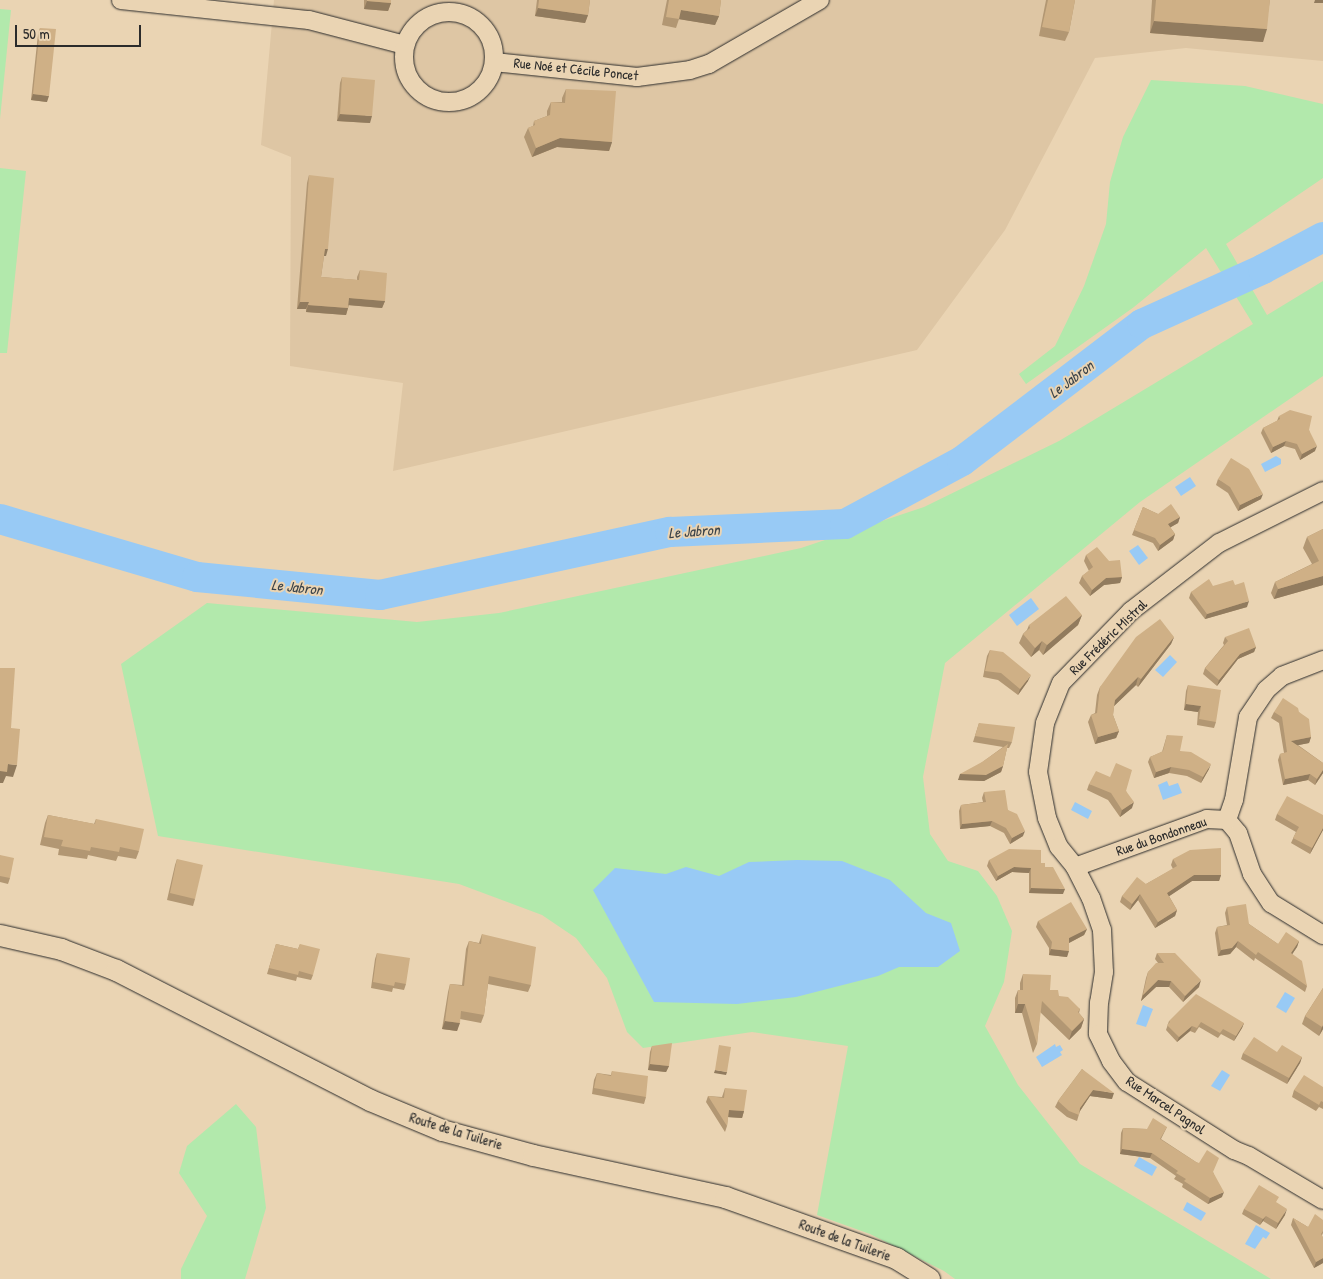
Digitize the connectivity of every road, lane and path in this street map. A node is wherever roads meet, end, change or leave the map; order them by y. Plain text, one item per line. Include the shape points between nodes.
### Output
1 (122, 0) edge
2 (820, 0) edge
3 (457, 6) edge
4 (405, 45) junction
5 (494, 62) junction
6 (1323, 492) edge
7 (1323, 660) edge
8 (1227, 820) junction
9 (1075, 867) junction
10 (0, 935) edge
11 (1323, 935) edge
12 (1323, 1200) edge
13 (929, 1279) edge

1 - 4 street via 309,20
2 - 5 street, Rue Noé et Cécile Poncet via 709,64 690,70 637,78
3 - 4 street via 428,16 414,28
3 - 5 street via 487,33 492,42
4 - 5 street via 403,55 407,74 418,91 435,100 455,102 474,95 488,80
6 - 9 street, Rue Frédéric Mistral via 1218,543 1131,611 1061,683 1045,723 1038,772 1047,818 1059,847
7 - 8 street, Rue du Bondonneau via 1282,676 1266,690 1248,717 1234,800
8 - 9 street, Rue du Bondonneau via 1207,819
8 - 11 street via 1238,833 1252,874 1271,903
9 - 12 street, Rue Marcel Pagnol via 1102,930 1104,972 1098,1034 1111,1062 1127,1082 1234,1150
10 - 13 main road, Route de la Tuilerie via 61,949 116,970 370,1100 442,1130 726,1197 896,1258

